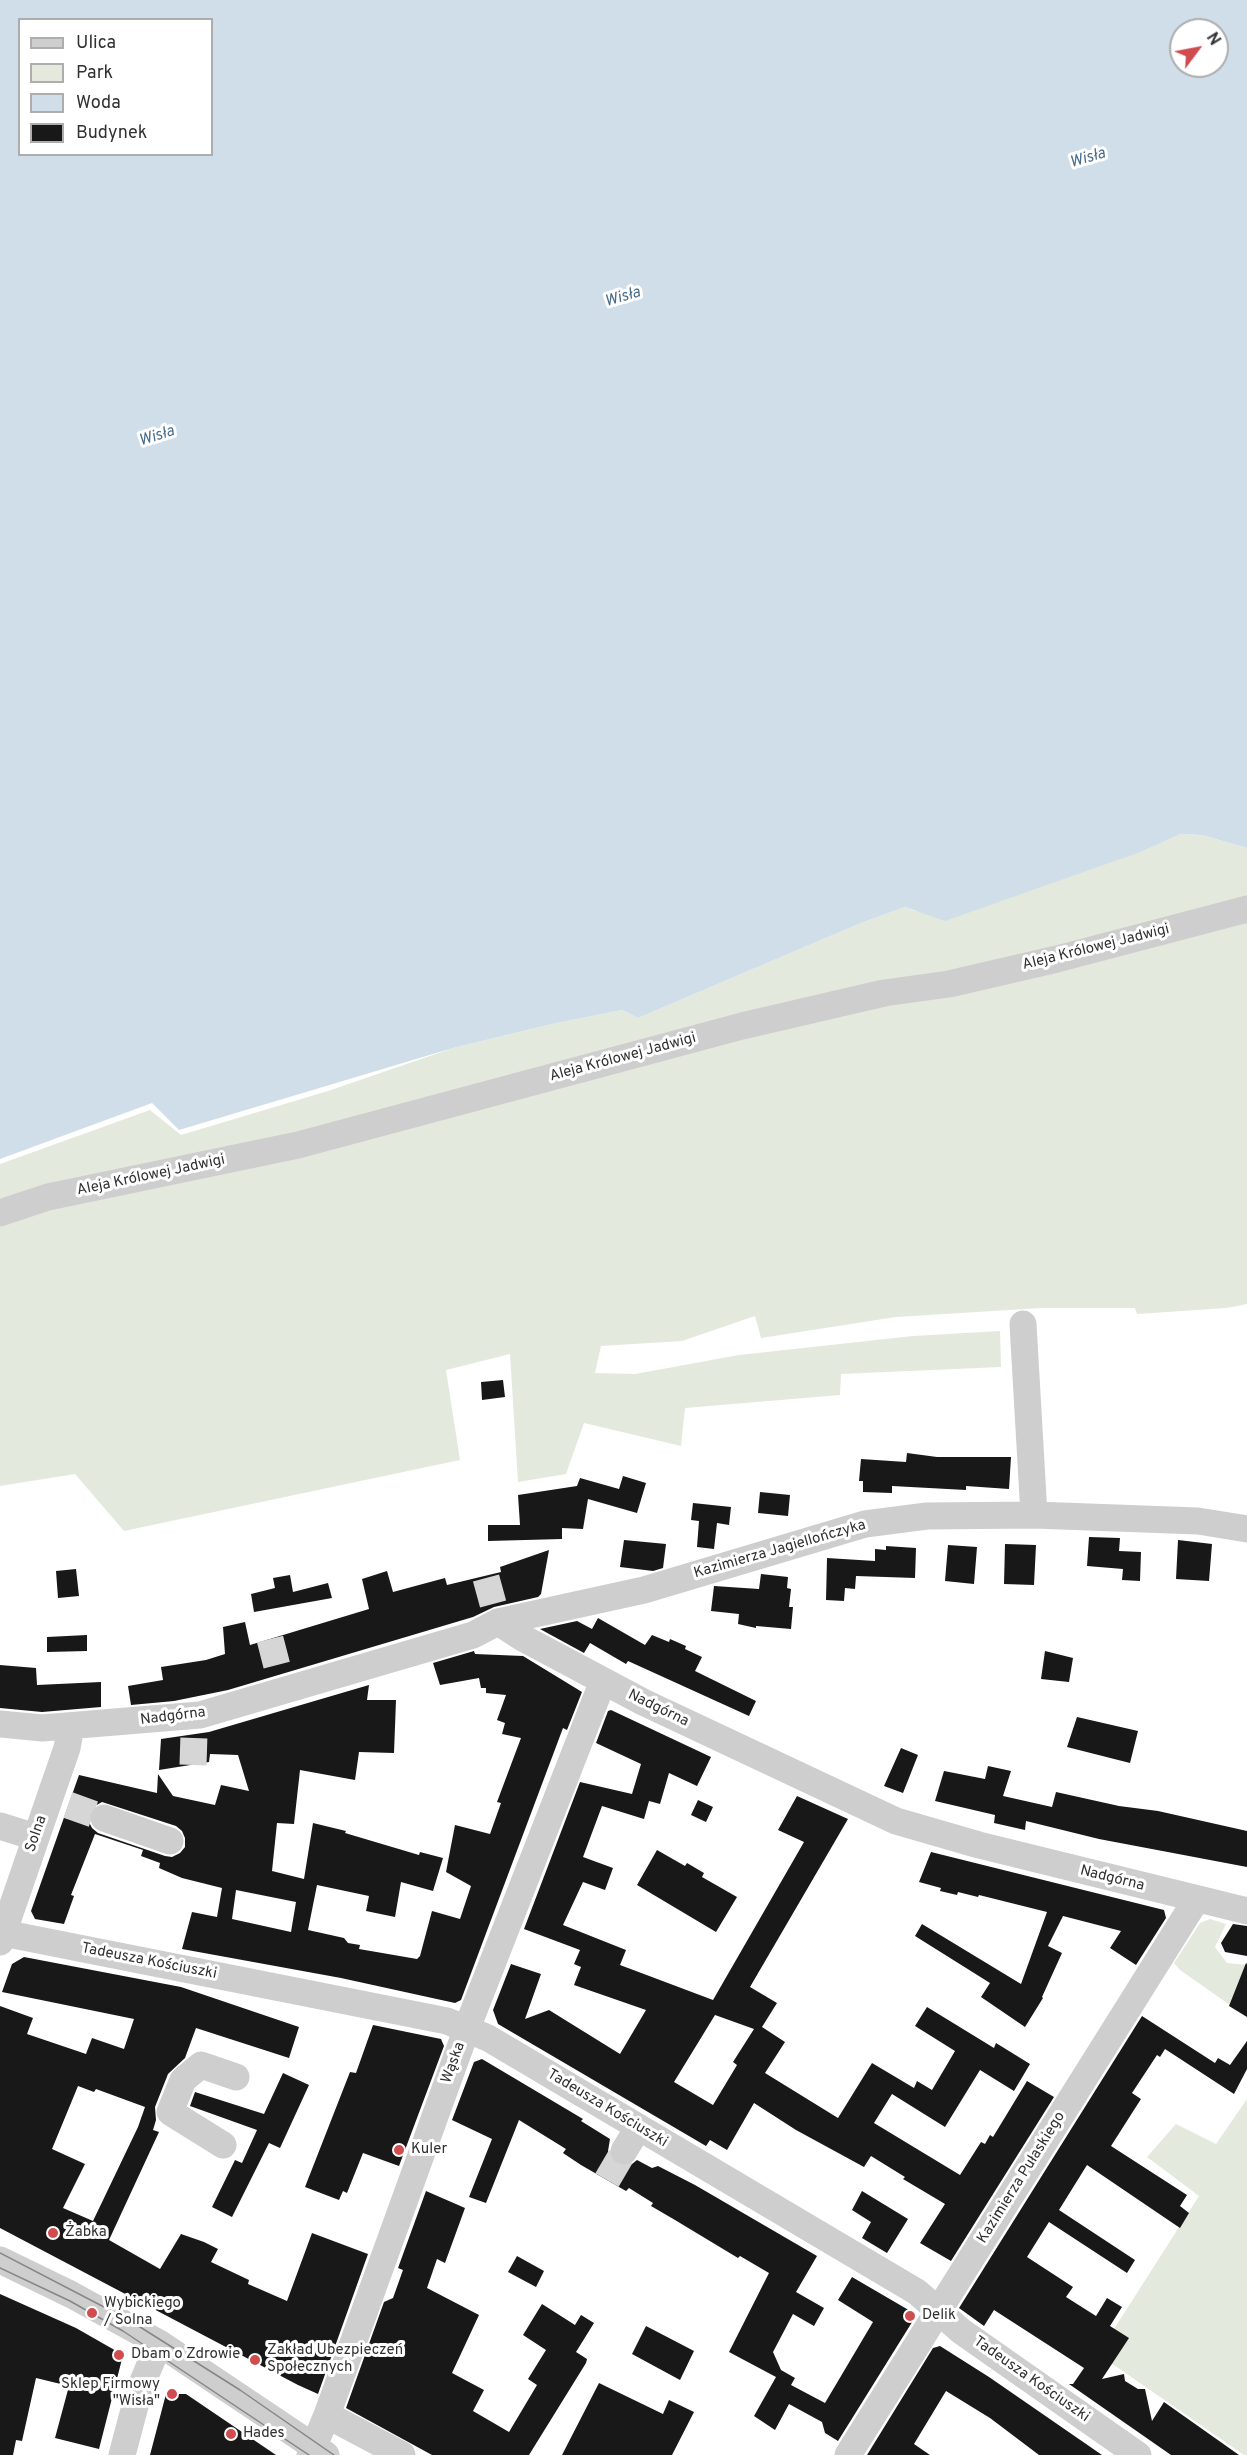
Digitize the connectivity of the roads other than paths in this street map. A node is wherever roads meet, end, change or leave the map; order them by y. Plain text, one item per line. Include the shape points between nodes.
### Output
1 (1247, 909) edge
2 (0, 1213) edge
3 (1023, 1324) dead end
4 (1034, 1515) junction
5 (1247, 1529) edge
6 (496, 1618) junction
7 (603, 1682) junction
8 (0, 1724) edge
9 (71, 1726) junction
10 (104, 1818) tunnel mouth
11 (0, 1826) edge
12 (35, 1837) junction
13 (170, 1841) dead end
14 (1196, 1900) junction
15 (1247, 1911) edge
16 (2, 1937) edge
17 (467, 2028) junction
18 (236, 2077) dead end
19 (638, 2128) junction
20 (223, 2145) dead end
21 (624, 2151) tunnel mouth
22 (0, 2260) edge
23 (939, 2311) junction
24 (159, 2343) junction
25 (327, 2415) junction
26 (316, 2452) edge
27 (122, 2455) edge
28 (402, 2455) edge
29 (848, 2455) edge
30 (1138, 2455) edge

1 - 2 street, Aleja Królowej Jadwigi via 1057,959 742,1026 298,1145 48,1197
3 - 4 street
4 - 5 street, Kazimierza Jagiellończyka via 1198,1521
4 - 6 street, Kazimierza Jagiellończyka via 927,1516 865,1524 644,1590
6 - 7 street, Nadgórna via 521,1637
6 - 9 street, Nadgórna via 473,1635 282,1683 194,1725
7 - 14 street, Nadgórna via 896,1821
7 - 17 street, Wąska
8 - 9 street, Nadgórna
9 - 12 street, Solna via 59,1801
10 - 13 street
11 - 12 street
12 - 16 street, Solna
14 - 15 street, Nadgórna
14 - 23 street, Kazimierza Pułaskiego
16 - 17 street, Tadeusza Kościuszki
17 - 19 street, Tadeusza Kościuszki
17 - 25 street, Wąska
18 - 20 street via 201,2065 183,2080 170,2112
19 - 21 street
19 - 23 street, Tadeusza Kościuszki via 917,2292
22 - 24 street
23 - 29 street, Kazimierza Pułaskiego
23 - 30 street, Tadeusza Kościuszki via 961,2331
24 - 26 street
24 - 27 street via 139,2391
25 - 26 street, Wąska
25 - 28 street

